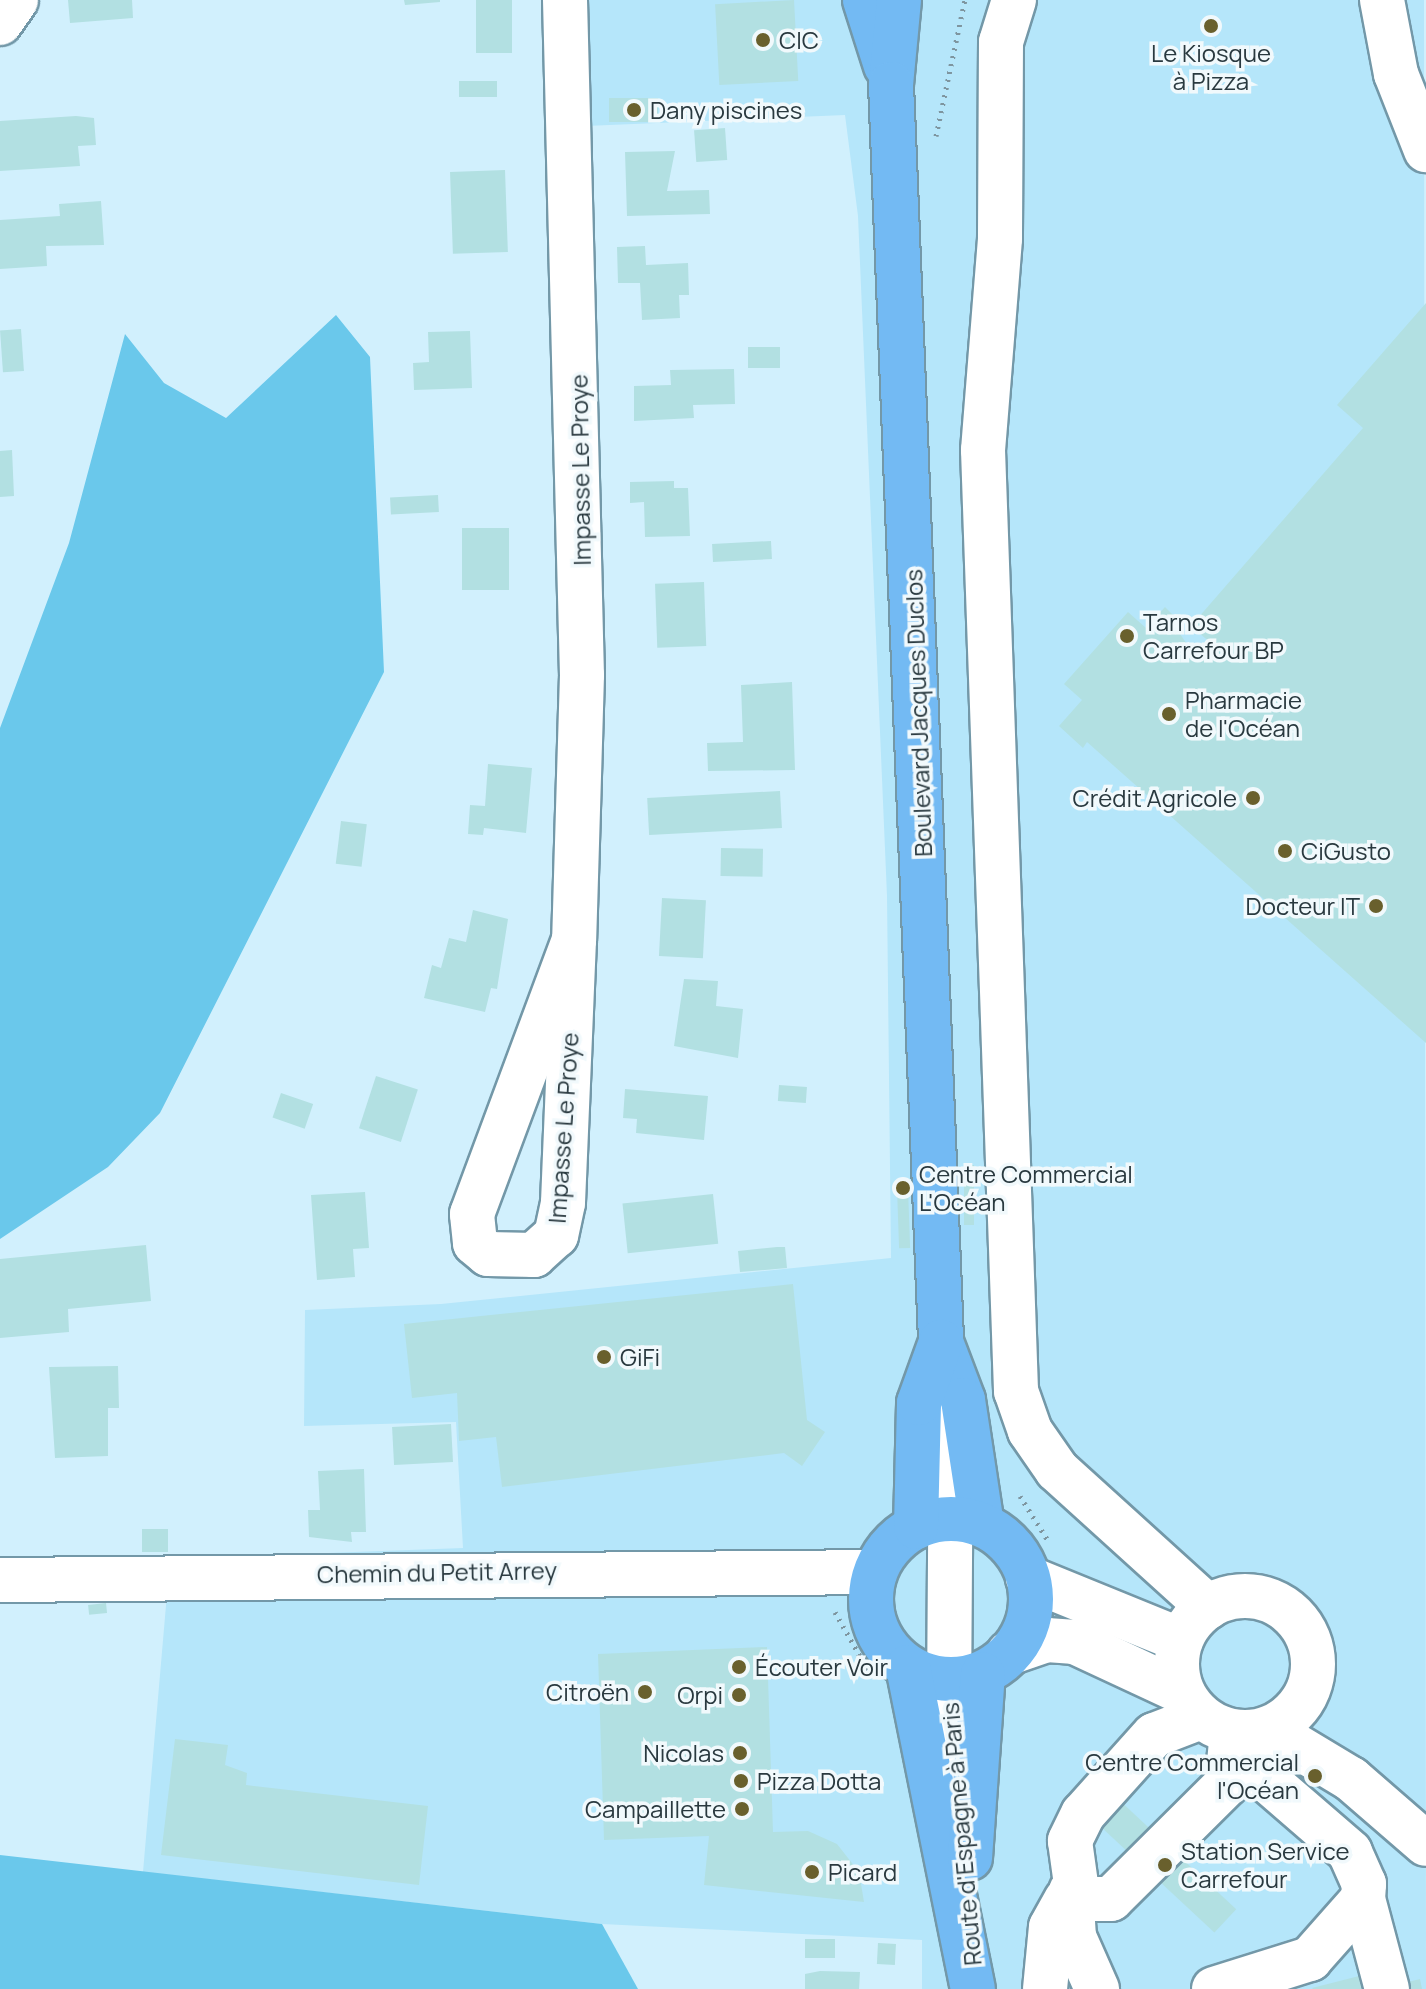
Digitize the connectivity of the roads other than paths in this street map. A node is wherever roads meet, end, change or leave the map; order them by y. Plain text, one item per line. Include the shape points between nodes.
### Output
1 (16, 0) edge
2 (565, 0) edge
3 (865, 0) edge
4 (899, 0) edge
5 (1014, 0) edge
6 (1382, 0) edge
7 (0, 23) edge
8 (891, 84) junction
9 (1426, 150) edge
10 (574, 940) junction
11 (941, 1342) junction
12 (950, 1523) junction
13 (875, 1572) junction
14 (1028, 1578) junction
15 (0, 1580) edge
16 (1208, 1607) junction
17 (1181, 1640) junction
18 (908, 1667) junction
19 (980, 1669) junction
20 (1236, 1720) junction
21 (1426, 1844) edge
22 (1071, 1891) junction
23 (1363, 1899) junction
24 (974, 1989) edge
25 (1045, 1989) edge
26 (1097, 1989) edge
27 (1214, 1989) edge
28 (1387, 1989) edge

1 - 7 street
2 - 10 street, Impasse Le Proye via 582,468
3 - 8 main road, Boulevard Jacques Duclos
4 - 8 main road, Boulevard Jacques Duclos
5 - 16 street via 1001,42 1000,239 983,450 1016,1391 1030,1431 1057,1470
6 - 9 street via 1396,74
8 - 11 main road, Boulevard Jacques Duclos
10 - 10 street, Impasse Le Proye via 472,1214 475,1243 488,1254 534,1255 556,1235
11 - 12 main road, Boulevard Jacques Duclos via 963,1400
11 - 12 main road, Boulevard Jacques Duclos via 919,1403
12 - 13 main road
12 - 14 main road via 1014,1549
12 - 19 street
13 - 15 street, Chemin du Petit Arrey
13 - 18 main road via 874,1625
14 - 17 street
14 - 19 main road via 1030,1613
16 - 17 street
16 - 20 street via 1246,1596 1266,1600 1298,1622 1313,1662
17 - 20 street
18 - 19 main road
18 - 24 main road
19 - 20 street via 1047,1640 1075,1642
19 - 24 main road via 969,1798
20 - 21 street via 1351,1779
20 - 22 street via 1154,1735 1083,1814 1070,1841
20 - 22 street via 1227,1784 1111,1899 1090,1902
20 - 23 street via 1350,1852 1361,1869
22 - 25 street via 1051,1927
22 - 26 street via 1074,1937
23 - 27 street via 1310,1959
23 - 28 street

